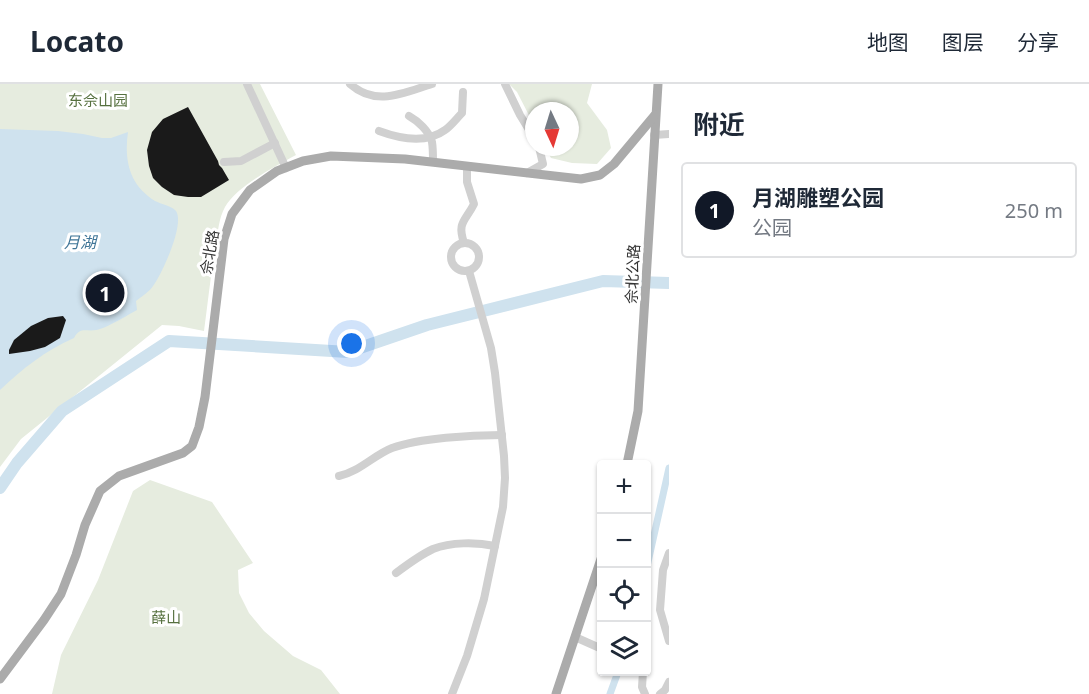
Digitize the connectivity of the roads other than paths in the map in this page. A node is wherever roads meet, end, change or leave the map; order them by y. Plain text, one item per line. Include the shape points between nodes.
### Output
1 (247, 84) edge
2 (350, 84) edge
3 (432, 84) edge
4 (505, 84) edge
5 (658, 84) edge
6 (463, 92) dead end
7 (656, 115) junction
8 (409, 116) dead end
9 (525, 123) edge
10 (379, 131) dead end
11 (669, 134) edge
12 (654, 135) junction
13 (430, 138) junction
14 (275, 143) junction
15 (541, 156) edge
16 (224, 162) dead end
17 (433, 162) junction
18 (467, 166) junction
19 (286, 168) junction
20 (527, 173) junction
21 (464, 243) junction
22 (469, 271) junction
23 (502, 435) junction
24 (628, 460) edge
25 (339, 476) dead end
26 (495, 546) junction
27 (669, 553) edge
28 (598, 568) edge
29 (396, 573) dead end
30 (575, 637) junction
31 (669, 640) edge
32 (597, 648) edge
33 (643, 676) edge
34 (0, 679) edge
35 (669, 682) edge
36 (452, 694) edge
37 (556, 694) edge
38 (645, 694) edge
39 (660, 694) edge

1 - 14 street
2 - 3 street via 369,96 391,97
4 - 9 street
5 - 7 main road, 佘北公路
6 - 13 street via 462,113 444,131
7 - 12 main road, 佘北公路
7 - 20 main road, 佘北路 via 600,175 581,179
8 - 13 street via 418,121
10 - 13 street via 396,137
11 - 12 street
12 - 24 main road, 佘北公路 via 638,411
13 - 17 street
14 - 16 street via 241,161
14 - 19 street
15 - 20 street via 543,164
17 - 18 main road, 佘北路
17 - 19 main road, 佘北路 via 331,156
18 - 20 main road, 佘北路
18 - 21 street via 474,204 462,225
19 - 34 main road, 佘北路 via 250,190 232,214 224,239 205,397 192,446 183,453 119,476 100,490 61,594
21 - 22 street via 478,251 478,263
21 - 22 street via 455,248 452,262
22 - 23 street via 488,334
23 - 25 street via 410,443
23 - 26 street via 505,478
26 - 29 street via 443,546 423,554
26 - 36 street via 484,599
27 - 31 street via 663,570 660,610
28 - 30 main road
30 - 32 street
30 - 37 main road
33 - 38 street
35 - 39 street

